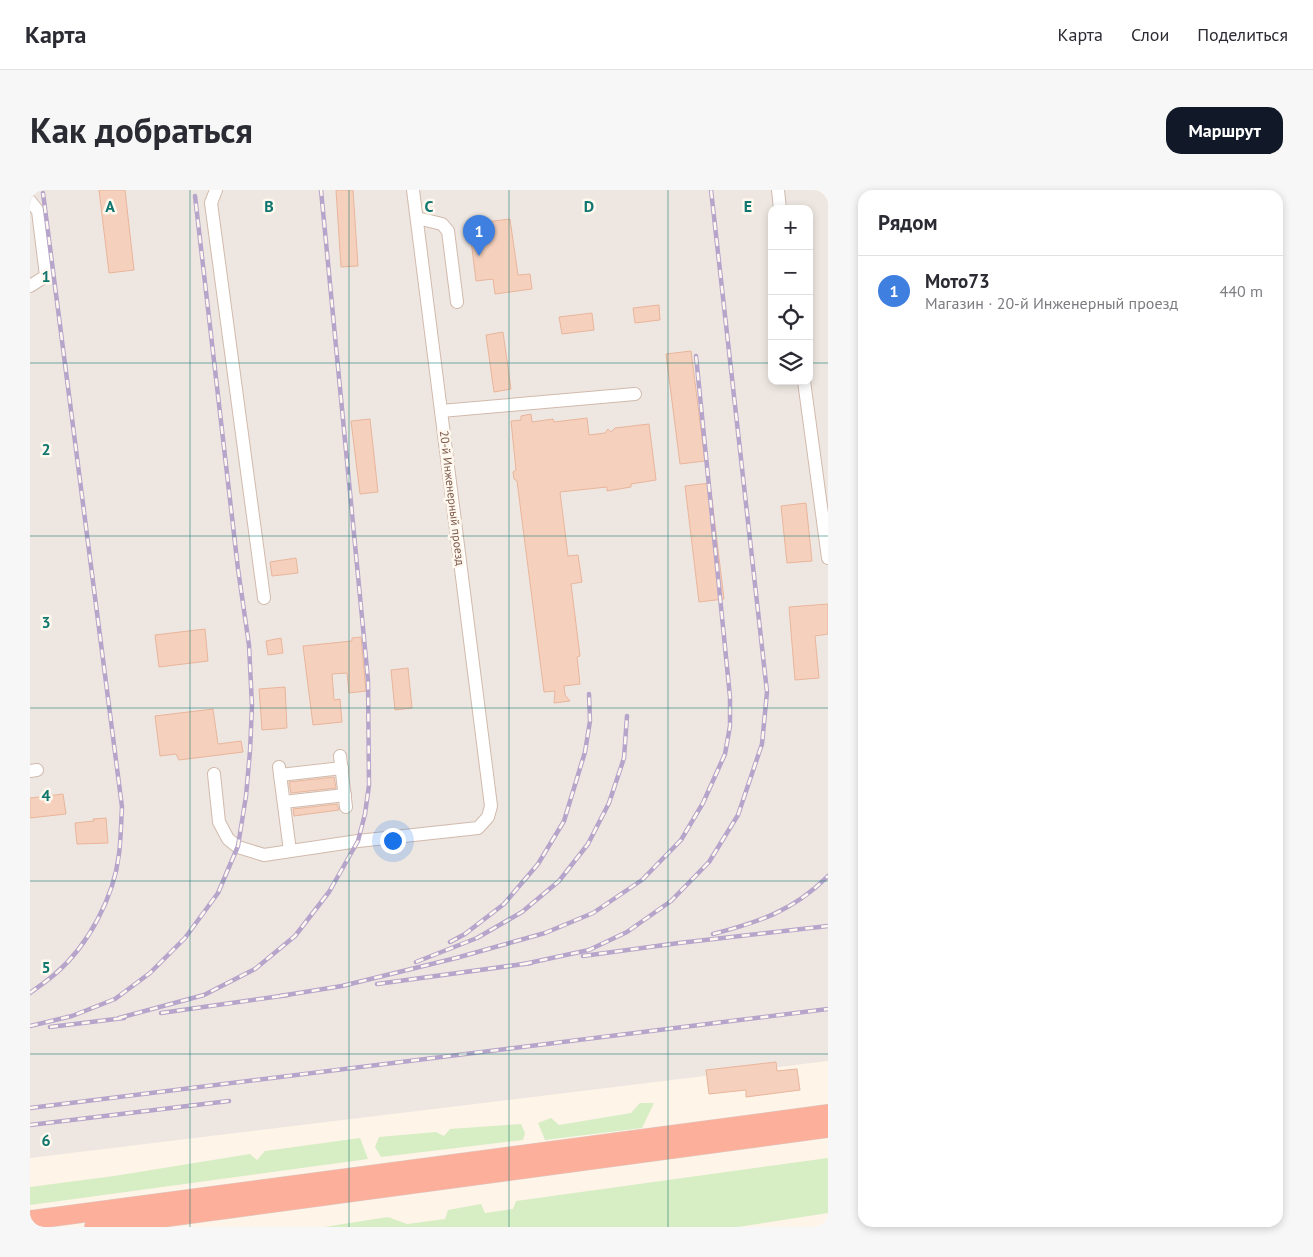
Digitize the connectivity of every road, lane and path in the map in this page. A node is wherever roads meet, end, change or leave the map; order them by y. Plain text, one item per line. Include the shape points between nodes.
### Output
1 (216, 190) edge
2 (413, 190) edge
3 (778, 190) edge
4 (30, 201) edge
5 (780, 205) edge
6 (417, 218) junction
7 (30, 286) edge
8 (457, 302) dead end
9 (805, 385) edge
10 (636, 394) dead end
11 (441, 411) junction
12 (828, 558) edge
13 (264, 598) dead end
14 (214, 774) dead end
15 (284, 802) junction
16 (290, 851) junction
17 (828, 1114) edge
18 (828, 1128) edge
19 (30, 1220) edge
20 (94, 1227) edge

1 - 13 street via 211,203
2 - 6 street, 20-й Инженерный проезд
3 - 5 street
4 - 7 street via 38,211 46,276
6 - 8 street via 442,224 448,231
6 - 11 street, 20-й Инженерный проезд
9 - 12 street
10 - 11 street
11 - 16 street, 20-й Инженерный проезд via 491,806 488,817 478,828
14 - 16 street via 219,822 228,839 238,847 264,855
15 - 15 street via 280,771 341,762 345,801
15 - 16 street
17 - 19 highway
18 - 20 highway

